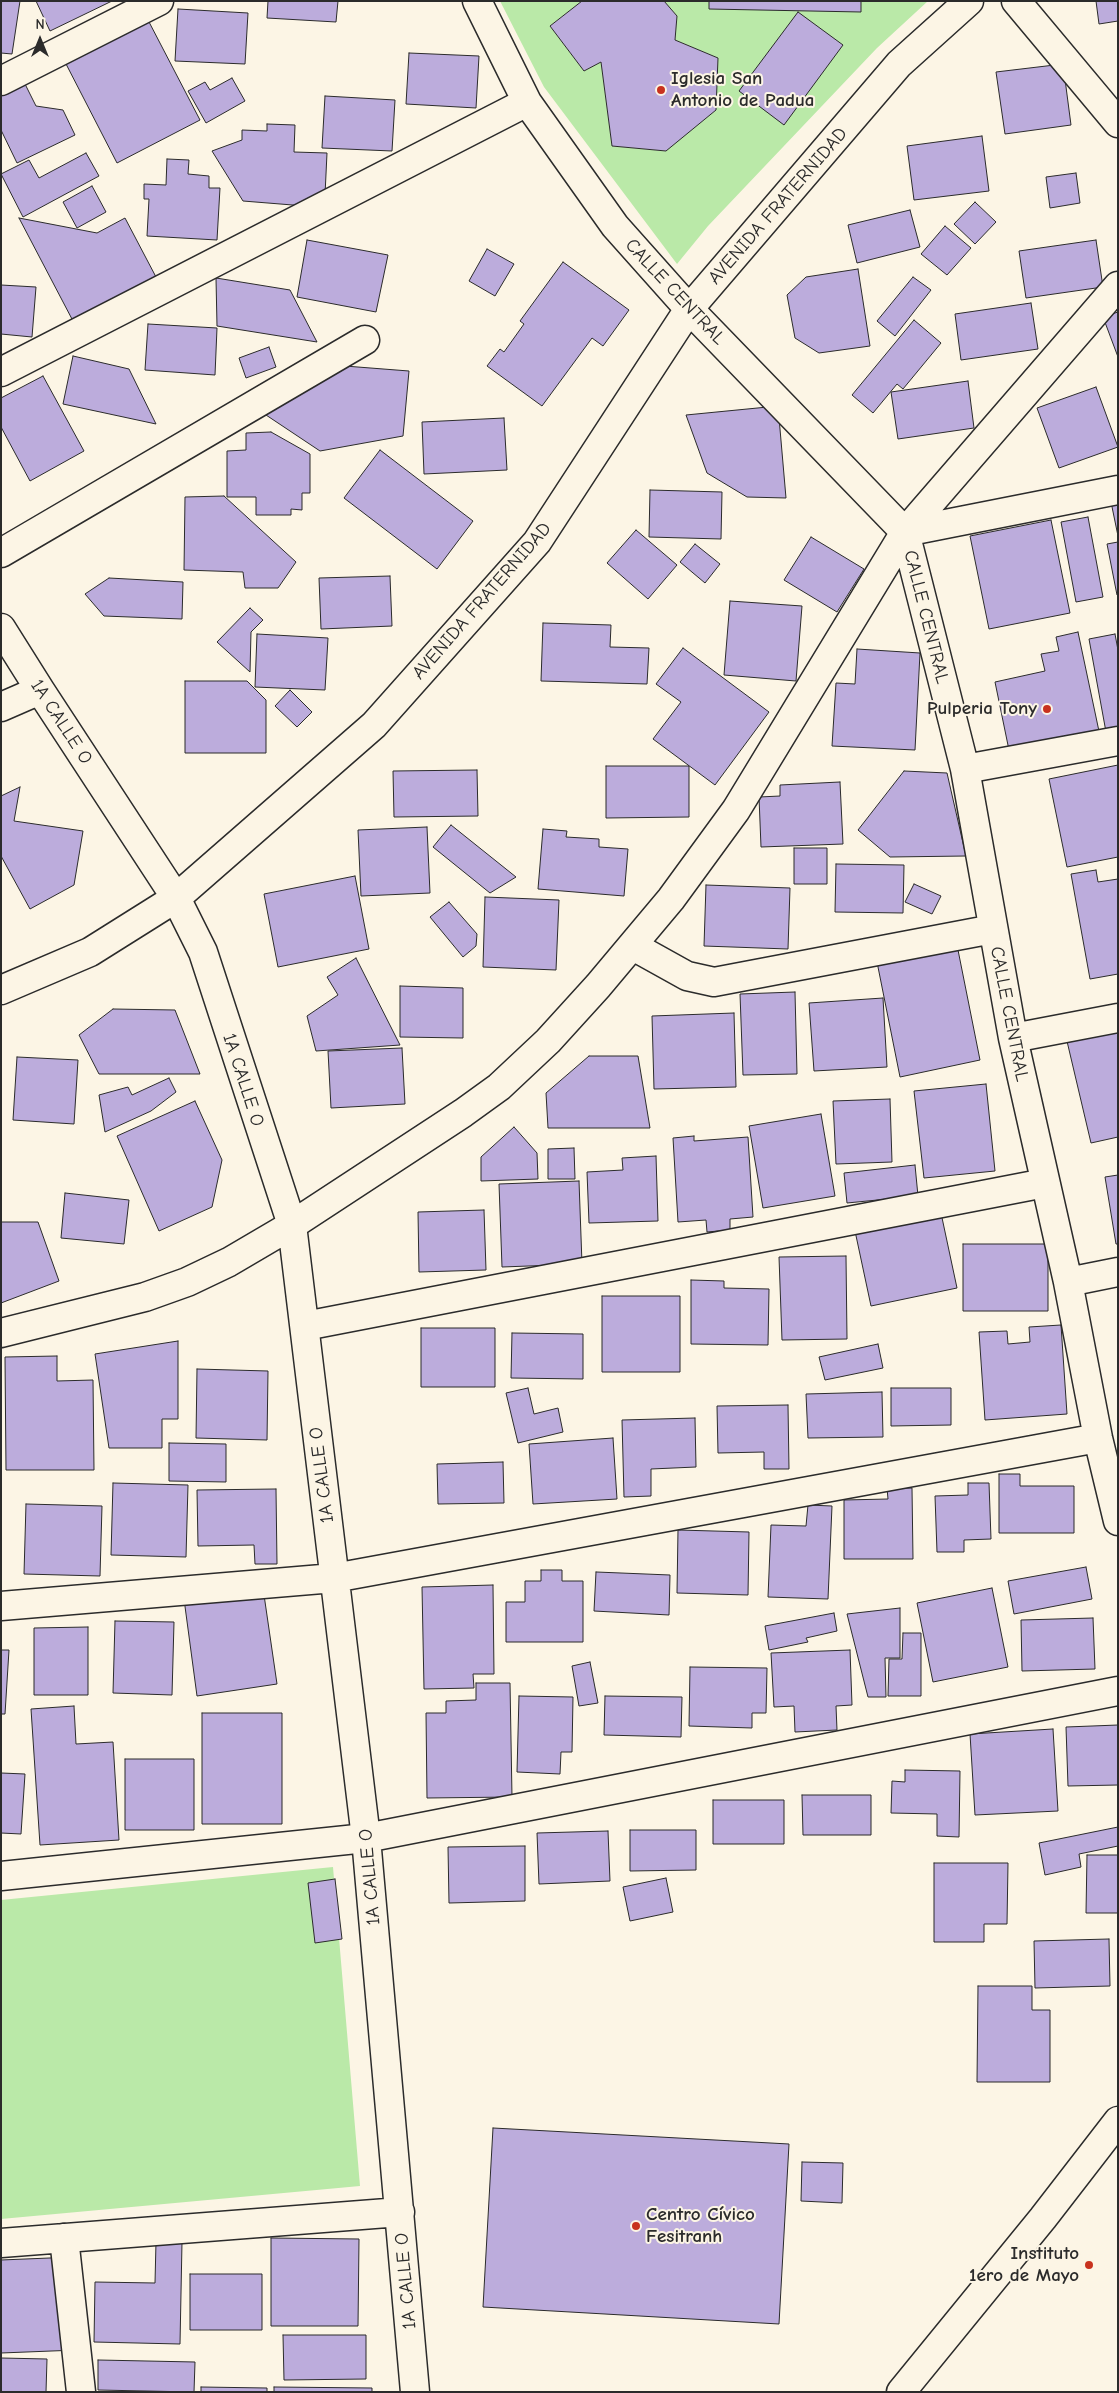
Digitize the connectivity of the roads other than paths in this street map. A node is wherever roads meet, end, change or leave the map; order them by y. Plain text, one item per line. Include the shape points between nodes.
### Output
1 (159, 1) edge
2 (477, 1) edge
3 (969, 1) edge
4 (1016, 1) edge
5 (1, 80) edge
6 (527, 102) junction
7 (1118, 123) edge
8 (1118, 286) edge
9 (689, 309) junction
10 (365, 340) dead end
11 (1, 372) edge
12 (1118, 490) edge
13 (905, 532) junction
14 (1, 553) edge
15 (1, 628) edge
16 (40, 690) junction
17 (1, 707) edge
18 (1118, 741) edge
19 (965, 769) junction
20 (176, 898) junction
21 (993, 929) junction
22 (633, 946) junction
23 (1, 990) edge
24 (1118, 1018) edge
25 (1013, 1038) junction
26 (1045, 1183) junction
27 (292, 1225) junction
28 (1118, 1272) edge
29 (1068, 1282) junction
30 (305, 1326) junction
31 (1, 1333) edge
32 (1098, 1438) junction
33 (1118, 1521) edge
34 (334, 1578) junction
35 (1, 1606) edge
36 (1118, 1691) edge
37 (366, 1838) junction
38 (1, 1876) edge
39 (1118, 2121) edge
40 (400, 2212) junction
41 (64, 2238) junction
42 (1, 2243) edge
43 (81, 2392) edge
44 (415, 2392) edge
45 (901, 2392) edge

1 - 5 street
2 - 6 street, CALLE CENTRAL
3 - 9 street, AVENIDA FRATERNIDAD via 899,64
4 - 7 street
6 - 9 street, CALLE CENTRAL via 614,226
6 - 11 street
8 - 13 street
9 - 13 street, CALLE CENTRAL
9 - 20 street, AVENIDA FRATERNIDAD via 537,542 374,725
10 - 14 street
12 - 13 street
13 - 19 street, CALLE CENTRAL
13 - 22 street via 736,810 672,899
15 - 16 street, 1A CALLE O
16 - 17 street
16 - 20 street, 1A CALLE O
18 - 19 street
19 - 21 street, CALLE CENTRAL
20 - 23 street, AVENIDA FRATERNIDAD via 90,952
20 - 27 street, 1A CALLE O via 203,952
21 - 22 street via 714,982 687,976
21 - 25 street, CALLE CENTRAL
22 - 27 street via 548,1042 499,1087
24 - 25 street
25 - 26 street, CALLE CENTRAL
26 - 29 street, CALLE CENTRAL
26 - 30 street
27 - 30 street, 1A CALLE O
27 - 31 street via 187,1282 145,1297
28 - 29 street
29 - 32 street, CALLE CENTRAL
30 - 34 street, 1A CALLE O
32 - 33 street, CALLE CENTRAL
32 - 34 street
34 - 35 street
34 - 37 street, 1A CALLE O
36 - 37 street
37 - 38 street
37 - 40 street, 1A CALLE O
39 - 45 street
40 - 41 street
40 - 44 street, 1A CALLE O
41 - 42 street
41 - 43 street

